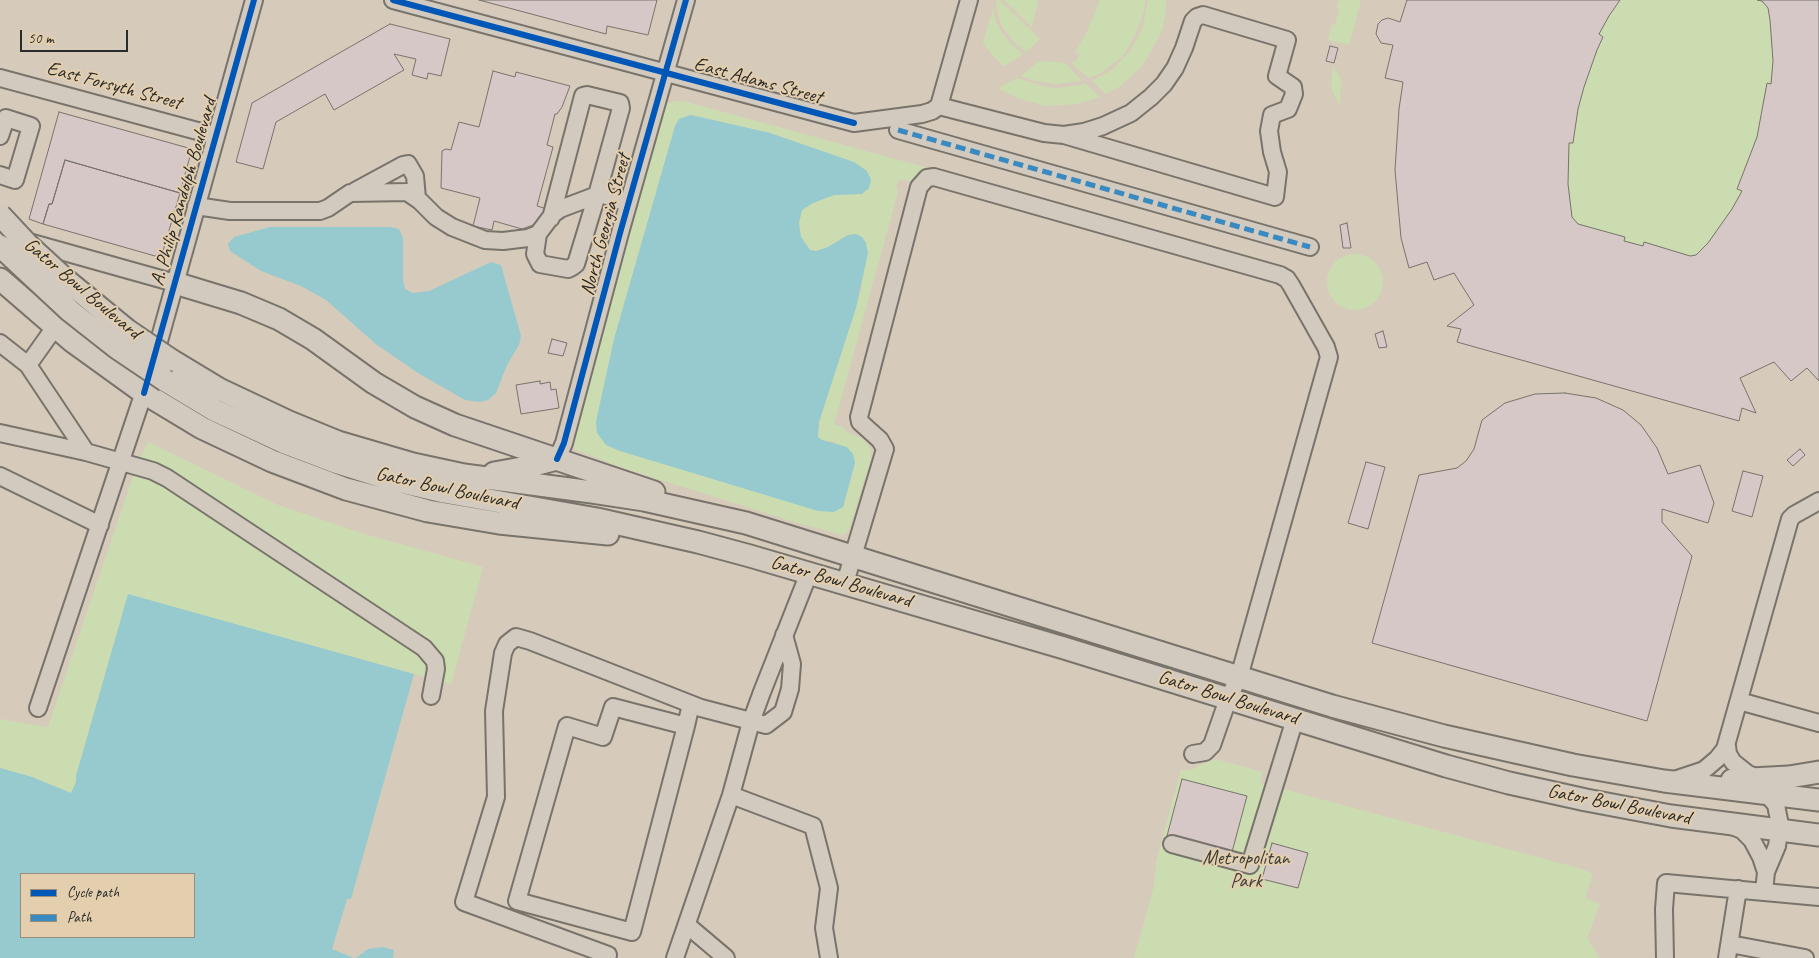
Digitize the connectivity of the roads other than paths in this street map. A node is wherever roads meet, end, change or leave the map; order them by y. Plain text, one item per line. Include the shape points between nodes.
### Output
1 (254, 0) edge
2 (393, 0) edge
3 (686, 0) edge
4 (969, 0) edge
5 (665, 73) junction
6 (0, 78) edge
7 (939, 106) junction
8 (898, 130) dead end
9 (1064, 135) junction
10 (0, 136) edge
11 (216, 136) junction
12 (0, 175) edge
13 (350, 193) junction
14 (597, 195) junction
15 (417, 198) junction
16 (628, 203) junction
17 (196, 206) junction
18 (0, 215) edge
19 (551, 218) junction
20 (0, 234) edge
21 (538, 234) junction
22 (0, 246) edge
23 (1310, 246) dead end
24 (0, 279) edge
25 (175, 283) junction
26 (55, 327) junction
27 (0, 343) edge
28 (28, 365) junction
29 (144, 393) junction
30 (0, 432) edge
31 (86, 452) junction
32 (557, 459) junction
33 (121, 461) junction
34 (464, 475) junction
35 (0, 476) edge
36 (1819, 501) edge
37 (746, 524) junction
38 (100, 525) junction
39 (698, 542) junction
40 (854, 556) junction
41 (809, 573) junction
42 (846, 583) junction
43 (784, 635) junction
44 (1239, 677) junction
45 (431, 696) dead end
46 (1228, 699) junction
47 (1739, 701) junction
48 (691, 704) junction
49 (38, 708) dead end
50 (1295, 719) junction
51 (751, 722) junction
52 (1819, 723) edge
53 (686, 726) junction
54 (1727, 746) junction
55 (1193, 754) dead end
56 (1819, 772) edge
57 (1664, 781) junction
58 (1763, 787) junction
59 (731, 795) junction
60 (1819, 800) edge
61 (1729, 825) junction
62 (1779, 831) junction
63 (1819, 836) edge
64 (1172, 844) dead end
65 (1766, 872) junction
66 (1738, 889) junction
67 (1764, 892) junction
68 (1819, 897) edge
69 (687, 925) junction
70 (1729, 951) edge
71 (608, 955) dead end
72 (675, 958) edge
73 (726, 958) edge
74 (828, 958) edge
75 (1665, 958) edge
76 (1805, 958) edge

1 - 11 street, A. Philip Randolph Boulevard
2 - 5 street, East Adams Street
3 - 5 street, North Georgia Street
4 - 7 street
5 - 7 street, East Adams Street via 854,123 922,114
5 - 16 street, North Georgia Street
6 - 11 street, East Forsyth Street
7 - 9 street via 1026,129
8 - 23 street
9 - 9 street via 1103,126 1131,113 1151,98 1174,68 1197,17 1203,15 1287,40 1277,76 1293,87 1294,94 1288,109 1272,116 1269,131 1278,172 1275,197
10 - 12 street via 6,118 31,126 15,180
11 - 17 street, A. Philip Randolph Boulevard
13 - 15 street via 407,192
13 - 15 street via 408,164 415,176
13 - 17 street via 320,211 230,211
14 - 16 street
14 - 19 street via 560,209
14 - 19 street via 621,108 620,103 587,95 583,96
14 - 21 street via 576,264 572,267 540,264 535,254
15 - 21 street via 436,217 452,227 485,240 503,242
16 - 32 street, North Georgia Street
17 - 25 street, A. Philip Randolph Boulevard
18 - 34 main road, Gator Bowl Boulevard, bridge via 73,286 127,330 242,401 315,433 388,457
19 - 21 street
20 - 25 street
22 - 39 main road, Gator Bowl Boulevard, bridge via 70,312 117,348 214,410 261,433 359,470 444,492 588,517
24 - 26 main road
25 - 29 street, A. Philip Randolph Boulevard
25 - 32 main road via 241,303 279,319 374,383 441,420
26 - 28 street
26 - 29 main road
27 - 28 street
28 - 31 street
29 - 33 street, A. Philip Randolph Boulevard
29 - 39 main road via 202,428 257,454 320,480 382,499 498,523
30 - 31 street
31 - 33 street
32 - 34 main road via 503,472
32 - 37 main road
33 - 38 street, A. Philip Randolph Boulevard
33 - 45 street via 167,478 424,648 435,661
34 - 37 main road, Gator Bowl Boulevard via 618,496
35 - 38 street
36 - 47 street via 1790,519
37 - 40 main road, Gator Bowl Boulevard
38 - 49 street, A. Philip Randolph Boulevard
39 - 41 main road, Gator Bowl Boulevard
40 - 42 street
40 - 44 main road, Gator Bowl Boulevard
40 - 44 street via 885,450 859,417 920,187 926,178 934,177 1280,275 1291,285 1329,357
41 - 42 main road, Gator Bowl Boulevard
41 - 43 street
42 - 46 main road, Gator Bowl Boulevard
43 - 51 street
43 - 51 street via 792,664 790,689 783,712 766,726
44 - 46 street
44 - 57 main road, Gator Bowl Boulevard via 1444,736
46 - 50 main road, Gator Bowl Boulevard
46 - 55 street via 1212,745 1205,752
47 - 52 street
47 - 54 street
48 - 51 street
48 - 53 street
48 - 71 street via 516,637 507,644 503,653 494,711 496,797 464,902
50 - 61 main road, Gator Bowl Boulevard via 1509,783 1636,810
50 - 64 street via 1250,865
51 - 59 street
53 - 53 street via 632,932 518,901 566,726 603,737 613,707
54 - 57 street via 1704,770
54 - 58 street via 1733,762
56 - 58 main road
57 - 58 main road, Gator Bowl Boulevard
58 - 60 main road
58 - 62 street via 1778,809
59 - 69 street
59 - 74 street via 814,826 829,888 824,928
61 - 62 main road, Gator Bowl Boulevard
61 - 65 street via 1742,830 1752,840
62 - 63 main road, Gator Bowl Boulevard
62 - 65 street via 1777,846
65 - 67 street
66 - 67 street
66 - 70 street
66 - 75 street via 1666,883
67 - 68 street
69 - 72 street
69 - 73 street
70 - 76 street

